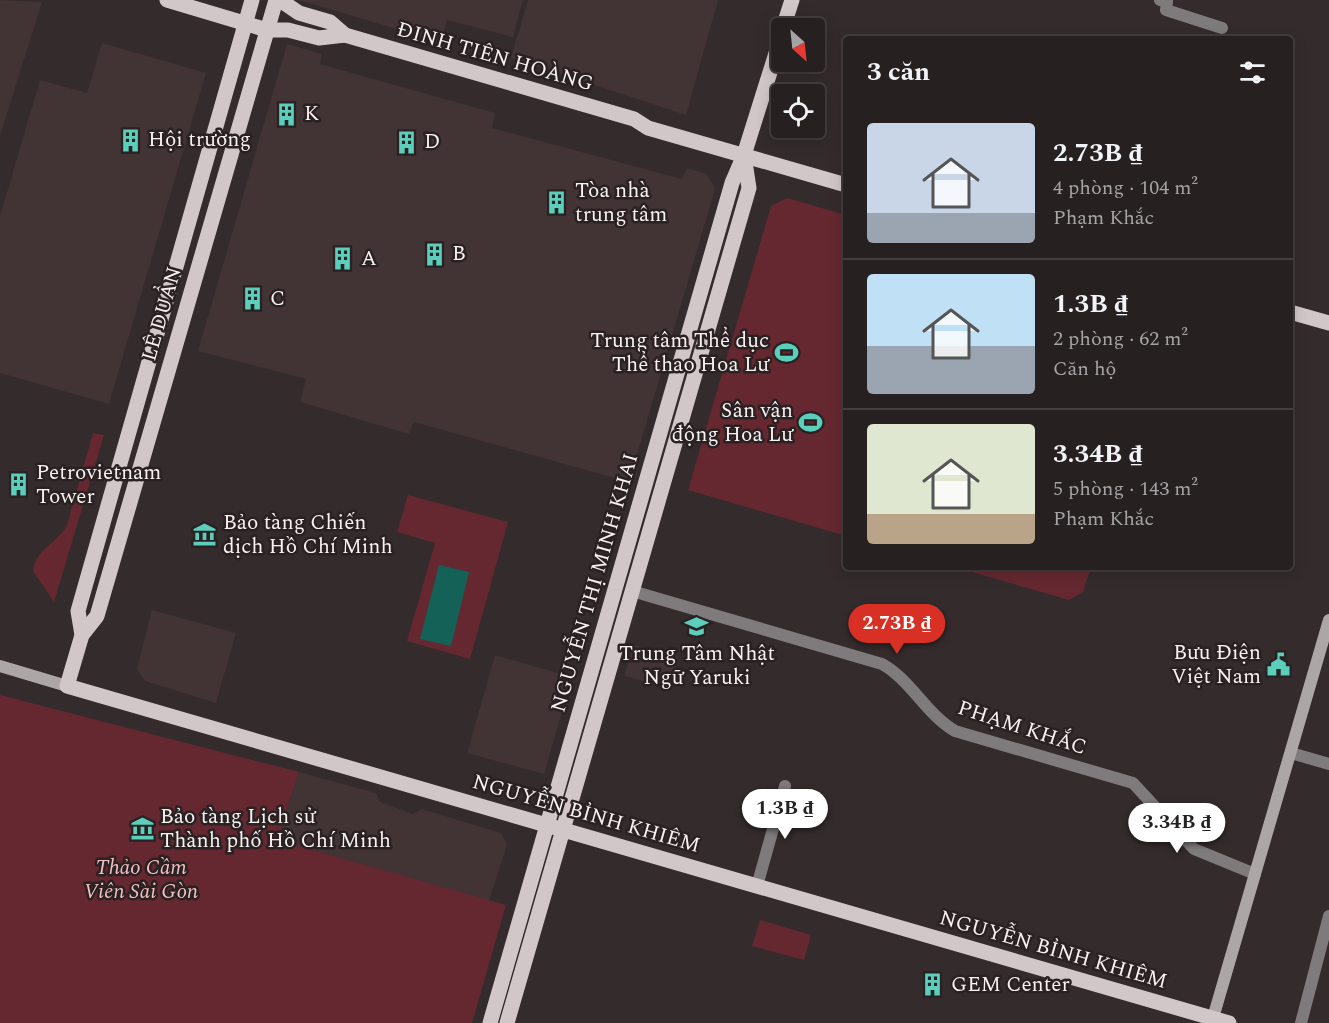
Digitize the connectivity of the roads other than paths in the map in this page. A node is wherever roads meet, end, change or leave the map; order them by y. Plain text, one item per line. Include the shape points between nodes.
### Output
1 (167, 0) edge
2 (252, 0) edge
3 (278, 0) edge
4 (792, 0) edge
5 (1160, 0) edge
6 (786, 18) edge
7 (245, 24) junction
8 (1222, 28) dead end
9 (267, 30) junction
10 (345, 34) junction
11 (771, 69) edge
12 (745, 152) junction
13 (843, 184) edge
14 (1293, 313) edge
15 (1329, 323) edge
16 (156, 336) junction
17 (176, 342) junction
18 (678, 369) junction
19 (694, 374) junction
20 (642, 495) junction
21 (658, 500) junction
22 (616, 587) junction
23 (632, 591) junction
24 (1329, 621) edge
25 (82, 636) junction
26 (0, 666) edge
27 (589, 680) junction
28 (605, 685) junction
29 (67, 686) junction
30 (1291, 753) junction
31 (1329, 764) edge
32 (785, 786) dead end
33 (546, 824) junction
34 (562, 828) junction
35 (1255, 874) junction
36 (757, 886) junction
37 (1329, 916) edge
38 (1213, 1018) junction
39 (490, 1023) edge
40 (507, 1023) edge
41 (1229, 1023) edge
42 (1301, 1023) edge

1 - 7 main road, ĐINH TIÊN HOÀNG
2 - 7 main road, LÊ DUẨN
3 - 9 main road, LÊ DUẨN
3 - 10 main road, ĐINH TIÊN HOÀNG via 299,13 330,21
4 - 6 main road
5 - 8 street via 1167,2 1166,10
7 - 9 main road, ĐINH TIÊN HOÀNG
7 - 16 main road, LÊ DUẨN
9 - 10 main road, ĐINH TIÊN HOÀNG via 288,30 319,38
9 - 17 main road, LÊ DUẨN
10 - 12 main road, ĐINH TIÊN HOÀNG via 634,119 649,118
11 - 12 main road, NGUYỄN THỊ MINH KHAI
12 - 13 main road, ĐINH TIÊN HOÀNG
12 - 18 main road, NGUYỄN THỊ MINH KHAI via 732,183
12 - 19 main road, NGUYỄN THỊ MINH KHAI via 749,188
14 - 15 main road
16 - 17 main road
16 - 25 main road, LÊ DUẨN via 78,611
17 - 25 main road, LÊ DUẨN via 97,616
18 - 19 main road
18 - 20 main road, NGUYỄN THỊ MINH KHAI
19 - 21 main road, NGUYỄN THỊ MINH KHAI
20 - 21 main road
20 - 22 main road, NGUYỄN THỊ MINH KHAI
21 - 23 main road, NGUYỄN THỊ MINH KHAI
22 - 23 main road
22 - 27 main road, NGUYỄN THỊ MINH KHAI
23 - 28 main road, NGUYỄN THỊ MINH KHAI
23 - 35 street, PHẠM KHẮC via 882,664 899,676 944,725 1133,783 1194,849
24 - 30 main road
25 - 29 main road, LÊ DUẨN
26 - 29 main road, NGUYỄN BỈNH KHIÊM
27 - 28 main road
27 - 33 main road, NGUYỄN THỊ MINH KHAI
28 - 34 main road, NGUYỄN THỊ MINH KHAI
29 - 33 main road, NGUYỄN BỈNH KHIÊM
30 - 31 street
30 - 35 main road
32 - 36 street
33 - 34 main road, NGUYỄN BỈNH KHIÊM
33 - 39 main road, NGUYỄN THỊ MINH KHAI
34 - 36 main road, NGUYỄN BỈNH KHIÊM
34 - 40 main road, NGUYỄN THỊ MINH KHAI
35 - 38 main road
36 - 38 main road, NGUYỄN BỈNH KHIÊM
37 - 42 street
38 - 41 main road, NGUYỄN BỈNH KHIÊM

